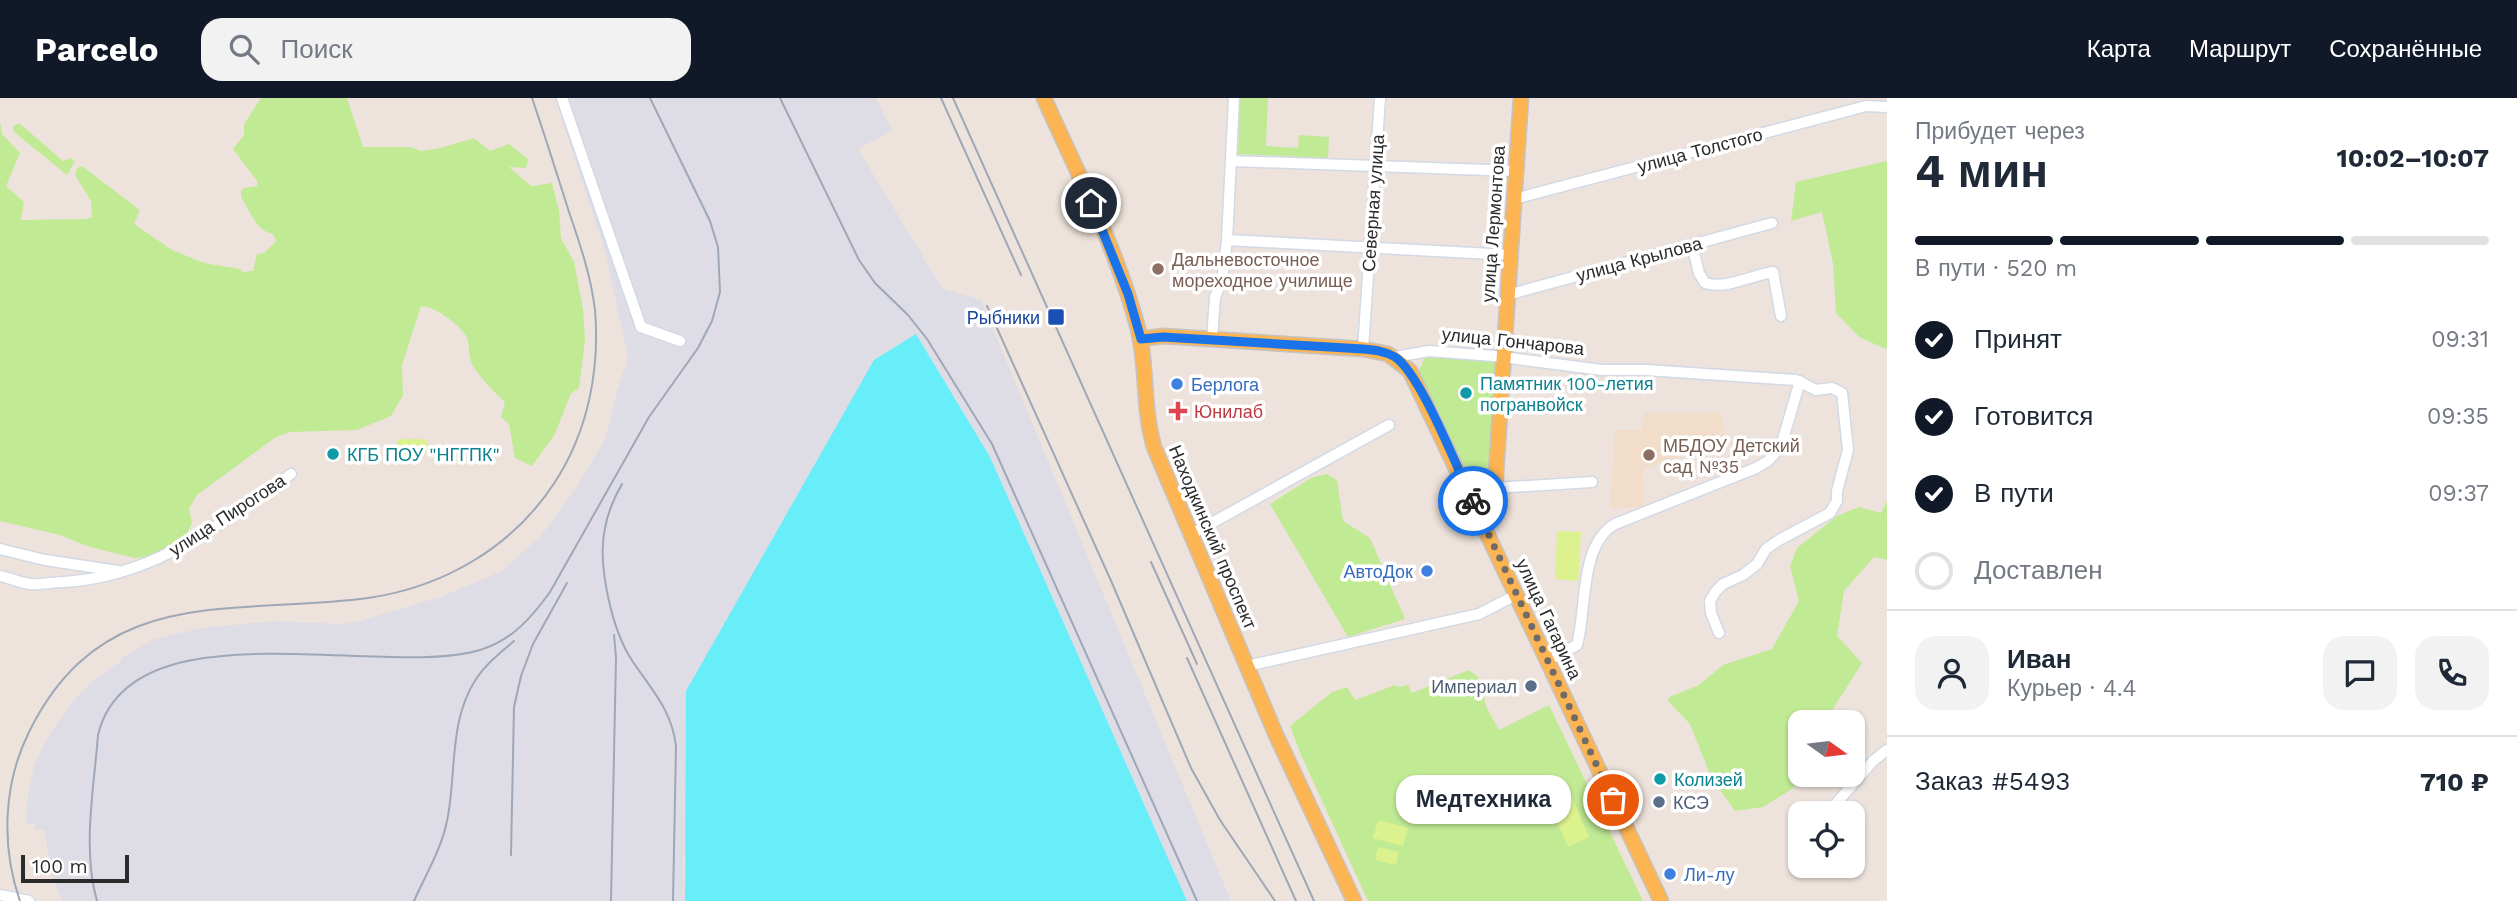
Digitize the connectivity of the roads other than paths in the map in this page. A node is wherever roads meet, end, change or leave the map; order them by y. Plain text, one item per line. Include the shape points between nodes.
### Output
1 (562, 98) edge
2 (1044, 98) edge
3 (1234, 98) edge
4 (1380, 98) edge
5 (1524, 99) edge
6 (1887, 107) edge
7 (1231, 161) junction
8 (1376, 167) junction
9 (1516, 172) junction
10 (1514, 199) junction
11 (1772, 223) dead end
12 (1227, 240) junction
13 (1692, 245) junction
14 (1370, 246) junction
15 (1511, 255) junction
16 (1507, 295) junction
17 (1782, 316) dead end
18 (1141, 339) junction
19 (1212, 340) junction
20 (680, 341) dead end
21 (1363, 349) junction
22 (1395, 357) junction
23 (1504, 357) junction
24 (1800, 381) junction
25 (1389, 425) dead end
26 (291, 474) dead end
27 (1592, 482) dead end
28 (1495, 488) junction
29 (1481, 517) junction
30 (1190, 535) junction
31 (0, 549) edge
32 (124, 572) junction
33 (0, 576) edge
34 (1516, 596) junction
35 (1719, 633) dead end
36 (1547, 661) junction
37 (1247, 666) junction
38 (1887, 750) edge
39 (1838, 801) edge
40 (0, 895) edge
41 (29, 901) edge
42 (1354, 901) edge
43 (1661, 901) edge

1 - 20 street via 641,327
2 - 18 main road, Находкинский проспект via 1114,257
3 - 7 street
4 - 8 street, Северная улица
5 - 9 main road, улица Лермонтова
6 - 10 street, улица Толстого via 1866,106
7 - 8 street
7 - 12 street
8 - 9 street
8 - 14 street, Северная улица
9 - 10 main road, улица Лермонтова
10 - 15 main road, улица Лермонтова
11 - 13 street, улица Крылова
12 - 14 street
12 - 19 street via 1222,282 1214,297
13 - 16 street, улица Крылова
13 - 17 street via 1705,284 1773,272
14 - 15 street
14 - 21 street, Северная улица
15 - 16 main road, улица Лермонтова
16 - 23 main road, улица Лермонтова
18 - 19 main road, улица Гончарова
18 - 30 main road, Находкинский проспект via 1149,431
19 - 21 main road, улица Гончарова
21 - 22 main road, улица Гончарова
22 - 23 street, улица Гончарова via 1429,351
22 - 29 main road, улица Гагарина via 1417,383
23 - 24 street, улица Гончарова via 1602,370
23 - 28 main road, улица Лермонтова
24 - 35 street, улица Гончарова via 1816,390 1832,388 1842,393 1848,450 1837,501 1830,513 1779,540 1750,570 1716,591 1710,601
24 - 36 street via 1781,446 1768,461 1615,524 1604,533 1591,558 1577,645
25 - 30 street
26 - 32 street, улица Пирогова via 208,532
27 - 28 street
28 - 29 main road, улица Лермонтова
29 - 34 main road, улица Гагарина
30 - 37 main road, Находкинский проспект
31 - 32 street
32 - 33 street, улица Пирогова via 87,581 31,584
34 - 36 main road, улица Гагарина
34 - 37 street via 1479,614
36 - 43 main road, улица Гагарина
37 - 42 main road, Находкинский проспект
38 - 39 street
40 - 41 street

